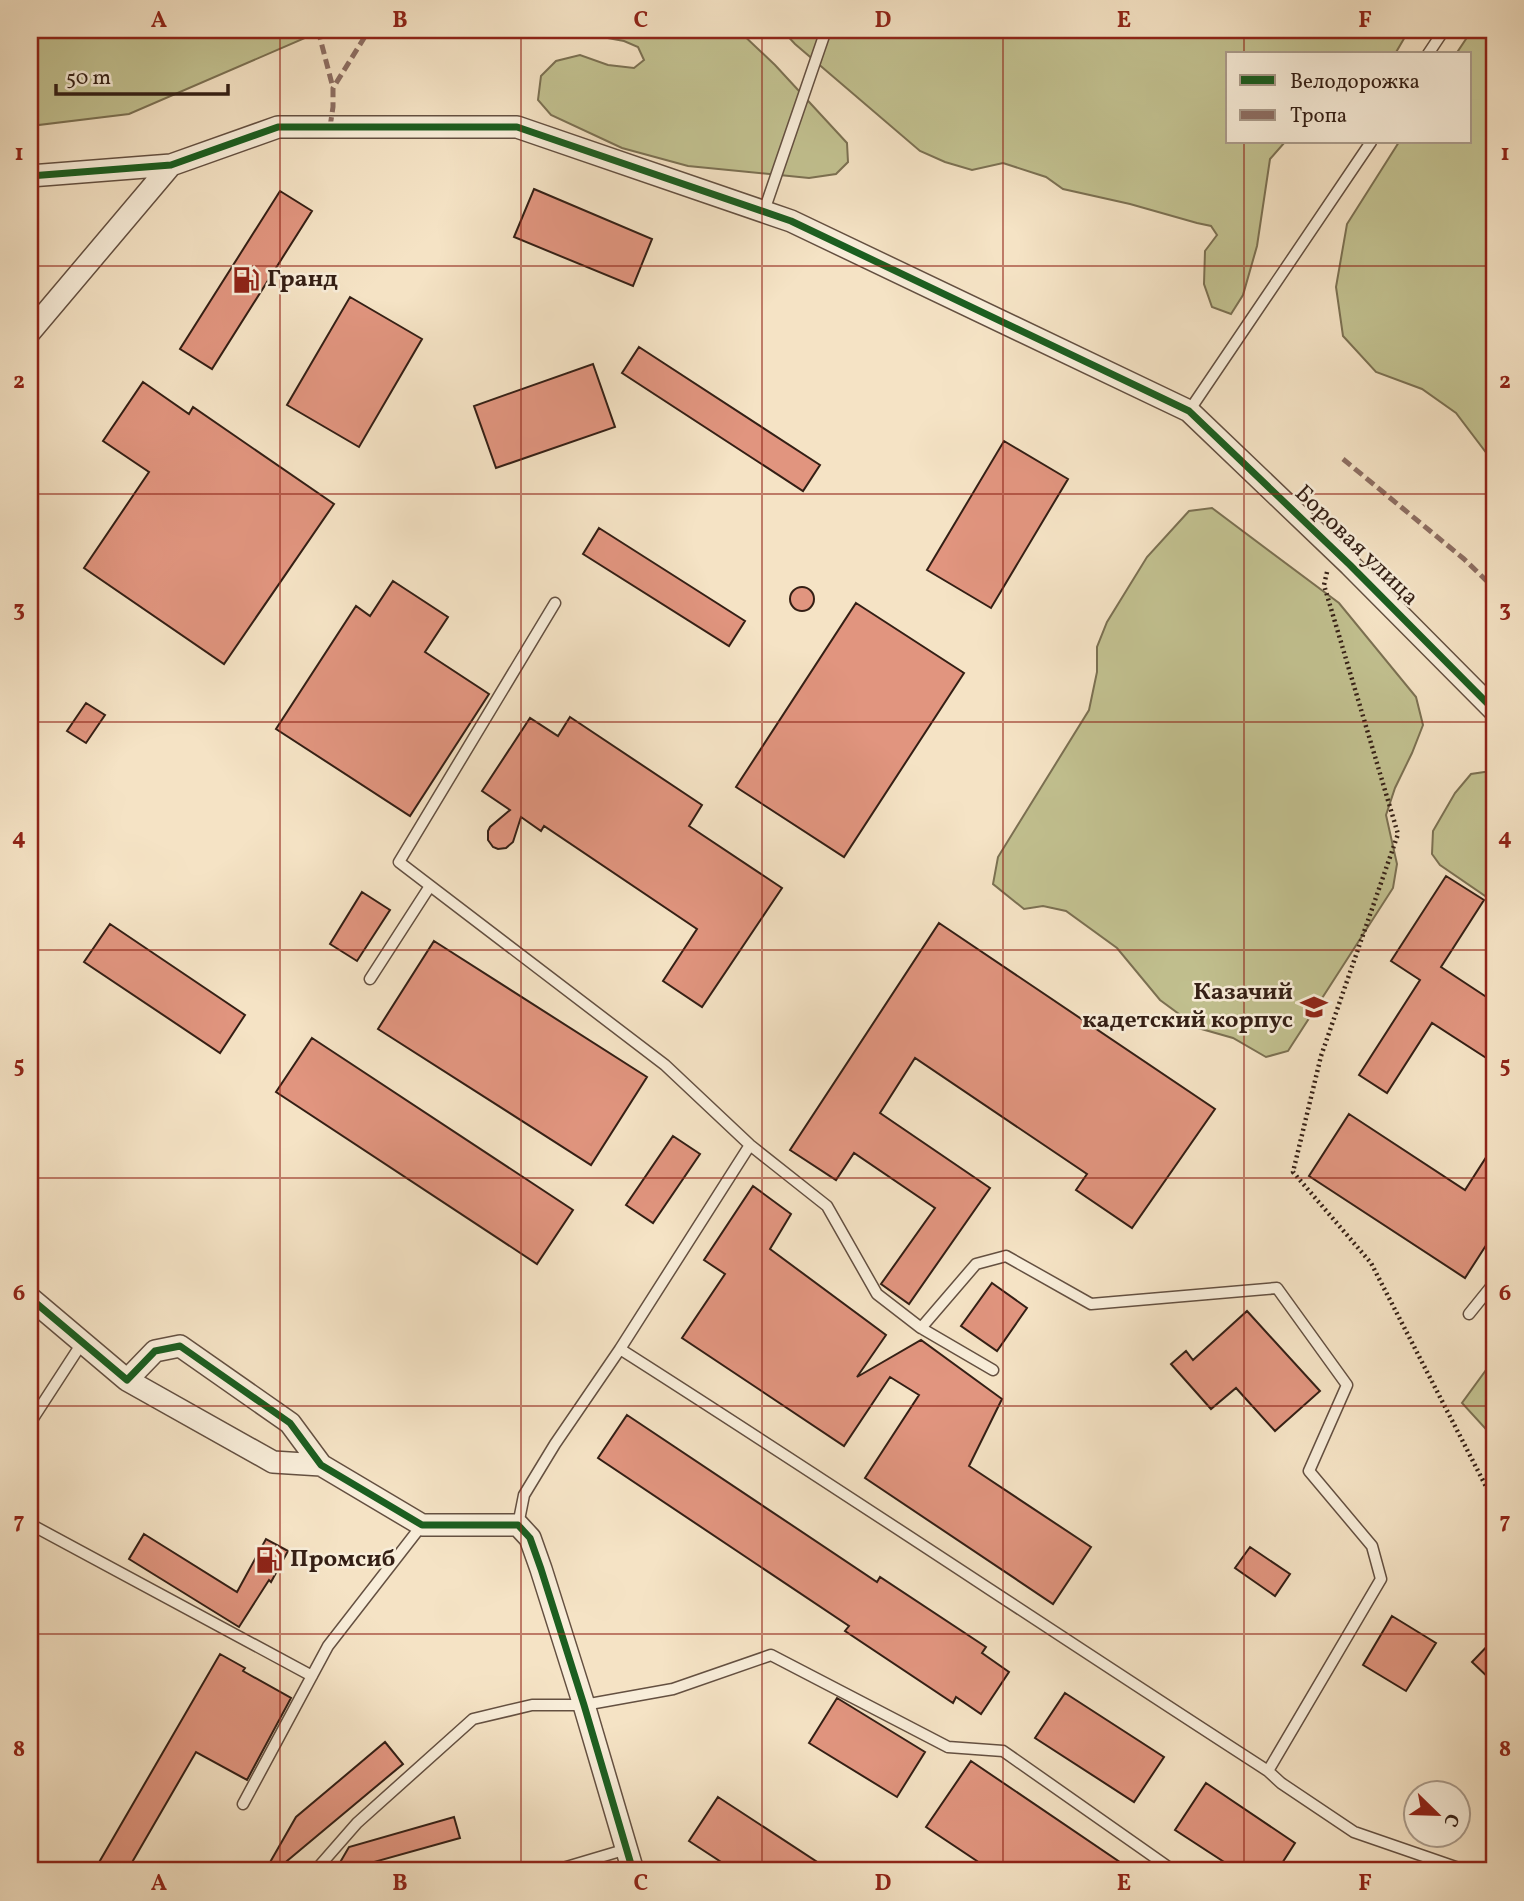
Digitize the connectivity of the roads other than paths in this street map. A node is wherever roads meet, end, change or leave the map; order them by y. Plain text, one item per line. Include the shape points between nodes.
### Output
1 (826, 30) edge
2 (1444, 30) edge
3 (1429, 52) edge
4 (1370, 144) edge
5 (171, 165) junction
6 (30, 176) edge
7 (764, 211) junction
8 (30, 332) edge
9 (1189, 411) junction
10 (555, 603) dead end
11 (1494, 710) edge
12 (430, 886) junction
13 (370, 979) dead end
14 (750, 1145) junction
15 (1494, 1283) edge
16 (30, 1298) edge
17 (1469, 1314) dead end
18 (921, 1328) junction
19 (82, 1343) junction
20 (620, 1349) junction
21 (993, 1370) dead end
22 (127, 1380) junction
23 (30, 1423) edge
24 (321, 1465) junction
25 (30, 1524) edge
26 (422, 1525) junction
27 (518, 1525) junction
28 (312, 1676) junction
29 (584, 1705) junction
30 (1268, 1771) junction
31 (243, 1804) dead end
32 (626, 1849) junction
33 (315, 1871) edge
34 (552, 1871) edge
35 (633, 1871) edge
36 (1174, 1871) edge
37 (1467, 1871) edge

1 - 7 lane
2 - 3 lane
4 - 9 lane
5 - 6 street, Боровая улица
5 - 7 street, Боровая улица via 278,127 517,127
5 - 8 street
7 - 9 street, Боровая улица
9 - 11 street, Боровая улица
10 - 12 lane via 399,862
12 - 13 lane
12 - 14 lane via 665,1065
14 - 18 lane via 827,1206 877,1294
14 - 20 lane
15 - 17 lane
16 - 19 street
18 - 21 lane
18 - 30 lane via 976,1264 1006,1256 1091,1304 1277,1287 1347,1385 1308,1471 1372,1546 1381,1579
19 - 22 street
19 - 23 lane
20 - 27 lane via 524,1495
20 - 30 lane
22 - 24 street via 273,1462
22 - 24 street via 155,1351 180,1346 290,1423
24 - 26 street
25 - 28 lane
26 - 27 street
26 - 28 lane via 328,1646
27 - 29 street via 530,1538
28 - 31 lane
29 - 32 street
29 - 33 lane via 532,1705 473,1719 358,1823
29 - 36 lane via 673,1689 771,1654 948,1747 1003,1751
30 - 37 lane via 1354,1832
32 - 34 lane
32 - 35 street

